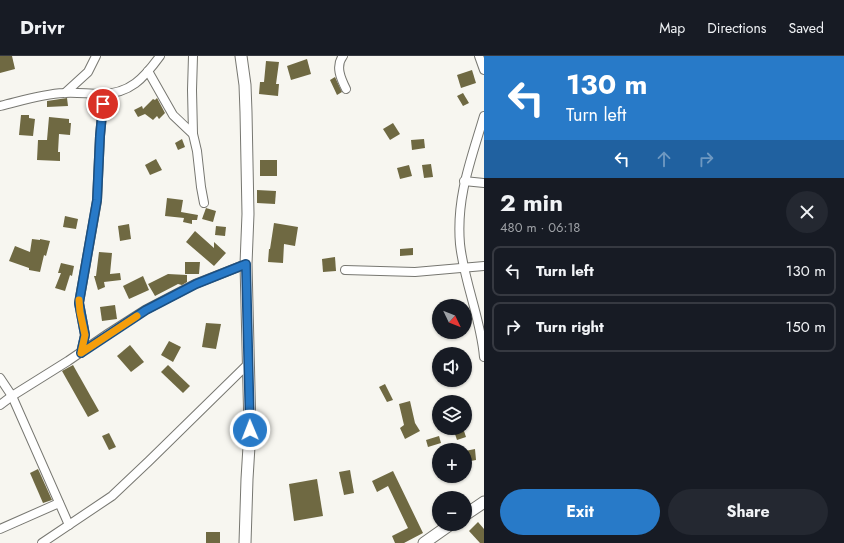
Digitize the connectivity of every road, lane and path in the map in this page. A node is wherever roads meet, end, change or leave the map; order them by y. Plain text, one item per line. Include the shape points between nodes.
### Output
1 (96, 56) edge
2 (160, 56) edge
3 (193, 56) edge
4 (241, 56) edge
5 (343, 56) edge
6 (478, 56) edge
7 (484, 70) edge
8 (148, 71) junction
9 (346, 89) dead end
10 (64, 93) junction
11 (102, 94) junction
12 (1, 107) edge
13 (484, 116) edge
14 (193, 134) junction
15 (464, 181) junction
16 (484, 183) edge
17 (204, 203) dead end
18 (246, 264) junction
19 (484, 266) edge
20 (465, 268) junction
21 (345, 270) dead end
22 (81, 353) junction
23 (484, 357) edge
24 (248, 364) junction
25 (0, 378) edge
26 (12, 396) junction
27 (0, 405) edge
28 (484, 502) edge
29 (60, 503) junction
30 (472, 510) edge
31 (69, 524) junction
32 (0, 529) edge
33 (441, 531) edge
34 (42, 543) edge
35 (245, 543) edge
36 (424, 543) edge

1 - 10 street via 88,72
2 - 8 street
3 - 14 street
4 - 18 main road via 246,112
5 - 9 street via 340,59 339,70
6 - 7 street
8 - 11 street via 136,84 120,92
8 - 14 street via 172,116
10 - 11 street
10 - 12 street via 44,95
11 - 22 street via 97,200 79,303 85,335
13 - 15 street
14 - 17 street
15 - 16 street
15 - 20 street via 460,202 460,245
18 - 22 street via 196,284 146,310
18 - 24 main road
19 - 20 street
20 - 21 street via 415,272
20 - 23 street via 480,328
22 - 26 street
24 - 31 street via 112,496
24 - 35 main road via 250,430
25 - 26 street
26 - 27 street
26 - 29 street
28 - 30 main road
29 - 31 street
29 - 32 street
31 - 34 street
33 - 36 main road

